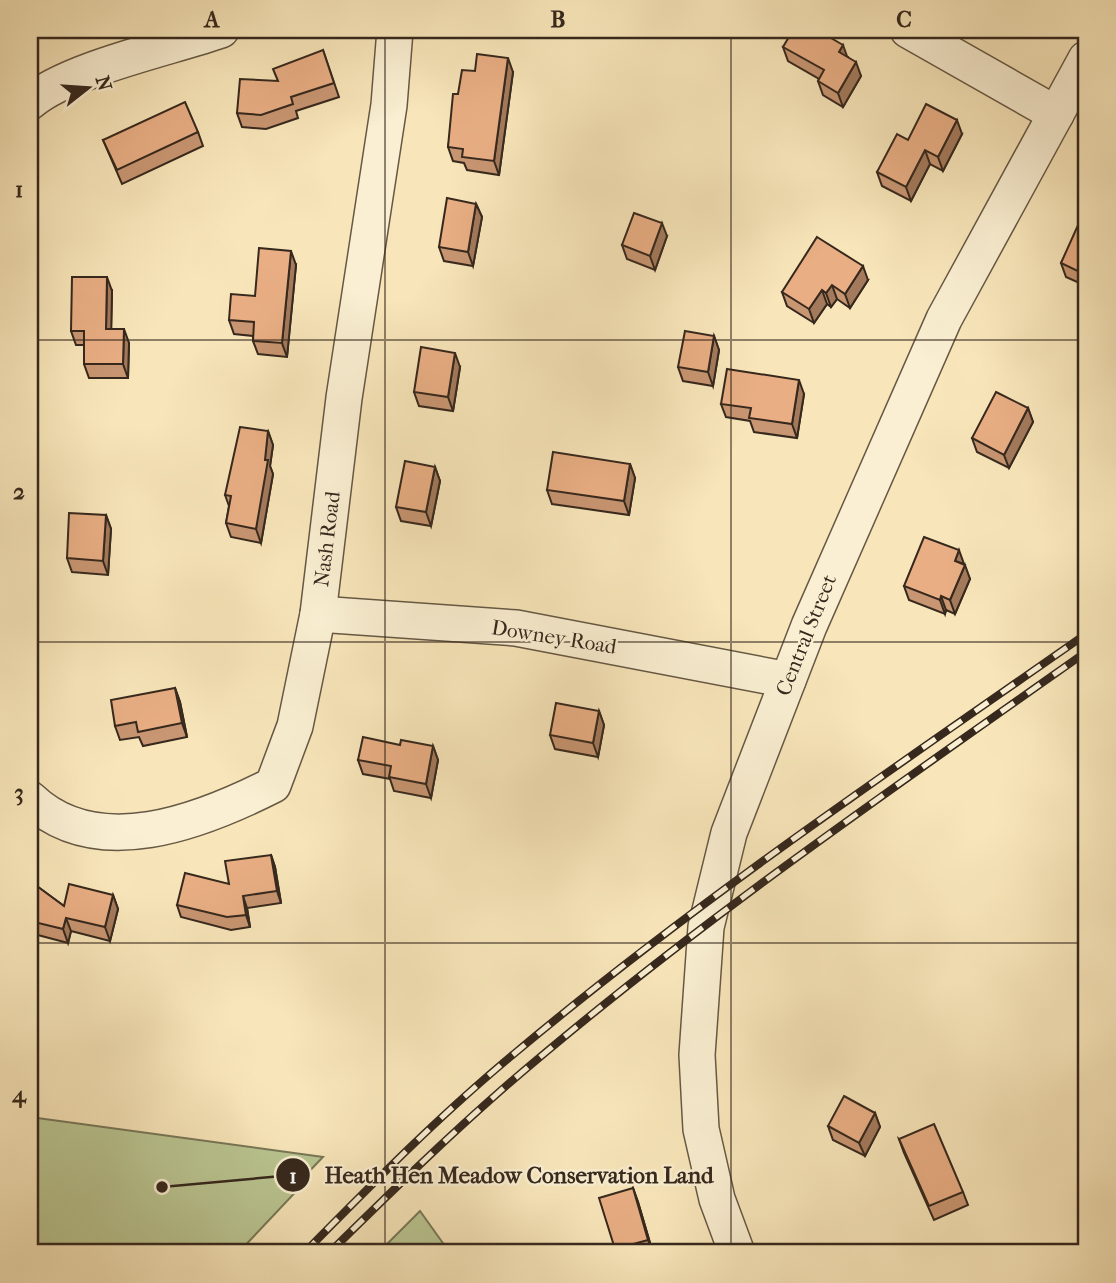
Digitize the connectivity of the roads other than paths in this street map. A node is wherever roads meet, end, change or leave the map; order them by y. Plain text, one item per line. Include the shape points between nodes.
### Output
1 (220, 30) edge
2 (394, 30) edge
3 (908, 30) edge
4 (1086, 60) edge
5 (30, 103) edge
6 (1056, 114) junction
7 (318, 614) junction
8 (788, 680) junction
9 (30, 799) edge
10 (737, 1253) edge

1 - 5 street via 45,89
2 - 7 street, Nash Road via 389,105 344,398
3 - 6 street
4 - 6 street, Central Street
6 - 8 street, Central Street via 944,319
7 - 8 street, Downey Road via 516,628
7 - 9 street, Nash Road via 295,726 273,785 227,808 145,831 98,831 48,816
8 - 10 street, Central Street via 729,833 706,928 699,1006 701,1129 717,1199

